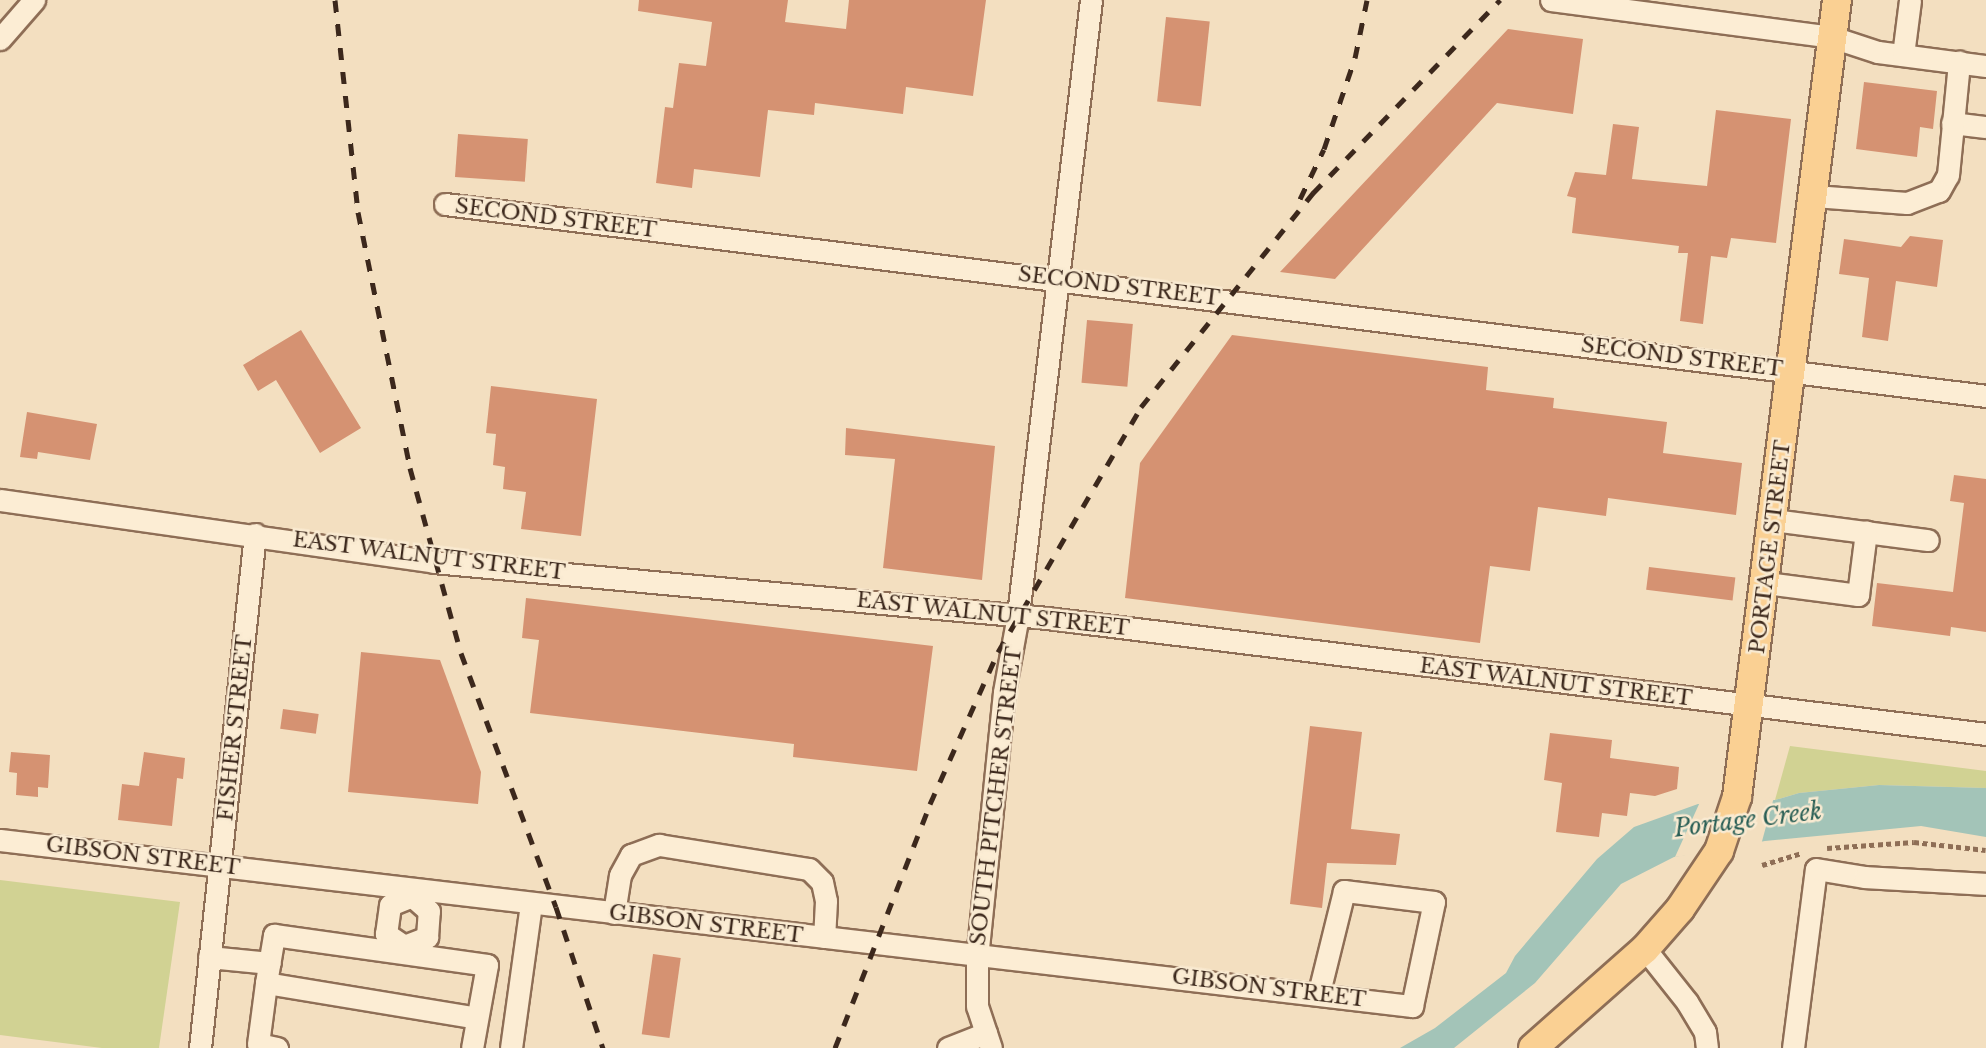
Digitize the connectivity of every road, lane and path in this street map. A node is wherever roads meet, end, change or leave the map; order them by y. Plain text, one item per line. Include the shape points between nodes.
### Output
1 (34, 0) edge
2 (1091, 0) edge
3 (1551, 0) edge
4 (1837, 0) edge
5 (1910, 0) edge
6 (1673, 8) edge
7 (1832, 37) junction
8 (0, 39) edge
9 (1903, 55) junction
10 (1959, 62) junction
11 (1986, 66) edge
12 (1952, 123) junction
13 (1986, 127) edge
14 (1814, 196) junction
15 (444, 204) dead end
16 (1057, 279) junction
17 (1793, 371) junction
18 (1986, 396) edge
19 (0, 500) edge
20 (1773, 520) junction
21 (1866, 532) junction
22 (255, 534) junction
23 (1928, 540) dead end
24 (1766, 583) junction
25 (1018, 615) junction
26 (1749, 706) junction
27 (1986, 734) edge
28 (0, 840) edge
29 (1986, 850) edge
30 (220, 864) junction
31 (1762, 865) dead end
32 (1986, 884) edge
33 (412, 893) junction
34 (531, 904) junction
35 (614, 914) junction
36 (824, 937) junction
37 (1645, 949) junction
38 (404, 950) junction
39 (209, 957) junction
40 (977, 958) junction
41 (268, 973) junction
42 (1319, 992) junction
43 (477, 1018) junction
44 (988, 1041) edge
45 (1800, 1044) edge
46 (201, 1048) edge
47 (277, 1048) edge
48 (472, 1048) edge
49 (510, 1048) edge
50 (948, 1048) edge
51 (1533, 1048) edge
52 (1707, 1048) edge

1 - 8 street
2 - 16 street, SOUTH PITCHER STREET
3 - 6 street
4 - 7 main road, PORTAGE STREET
5 - 9 street
6 - 7 street
7 - 9 street
7 - 14 main road, PORTAGE STREET
9 - 10 street
10 - 11 street
10 - 12 street
12 - 13 street
12 - 14 street via 1948,175 1939,191 1922,201
14 - 17 main road, PORTAGE STREET
15 - 16 street, SECOND STREET
16 - 17 street, SECOND STREET
16 - 25 street, SOUTH PITCHER STREET
17 - 18 street, SECOND STREET
17 - 20 main road, PORTAGE STREET
19 - 22 street, EAST WALNUT STREET
20 - 21 street
20 - 24 main road, PORTAGE STREET
21 - 23 street
21 - 24 street via 1858,595
22 - 25 street, EAST WALNUT STREET via 436,562
22 - 30 street, FISHER STREET
24 - 26 main road, PORTAGE STREET
25 - 26 street, EAST WALNUT STREET
25 - 40 street, SOUTH PITCHER STREET via 1004,692
26 - 27 street, EAST WALNUT STREET
26 - 37 main road, PORTAGE STREET via 1737,797 1718,851 1697,887
28 - 30 street, GIBSON STREET
29 - 31 path via 1914,842 1852,845 1815,849
30 - 33 street, GIBSON STREET
30 - 39 street, FISHER STREET
32 - 45 street via 1865,877 1816,869
33 - 34 street, GIBSON STREET
33 - 38 street via 429,911 427,937
33 - 38 street via 390,905 386,934
34 - 35 street, GIBSON STREET
34 - 49 street
35 - 36 street, GIBSON STREET
35 - 36 street via 620,875 631,855 659,845 809,869 822,882
36 - 40 street, GIBSON STREET
37 - 51 main road, PORTAGE STREET
37 - 52 street via 1687,1002 1705,1032
38 - 41 street via 274,935
38 - 43 street via 487,965
39 - 41 street
39 - 46 street, FISHER STREET
40 - 42 street, GIBSON STREET
40 - 44 street, SOUTH PITCHER STREET via 977,1006
41 - 43 street
41 - 47 street via 258,1044
42 - 42 street, GIBSON STREET via 1412,1006 1434,902 1344,891
43 - 48 street
44 - 50 street

